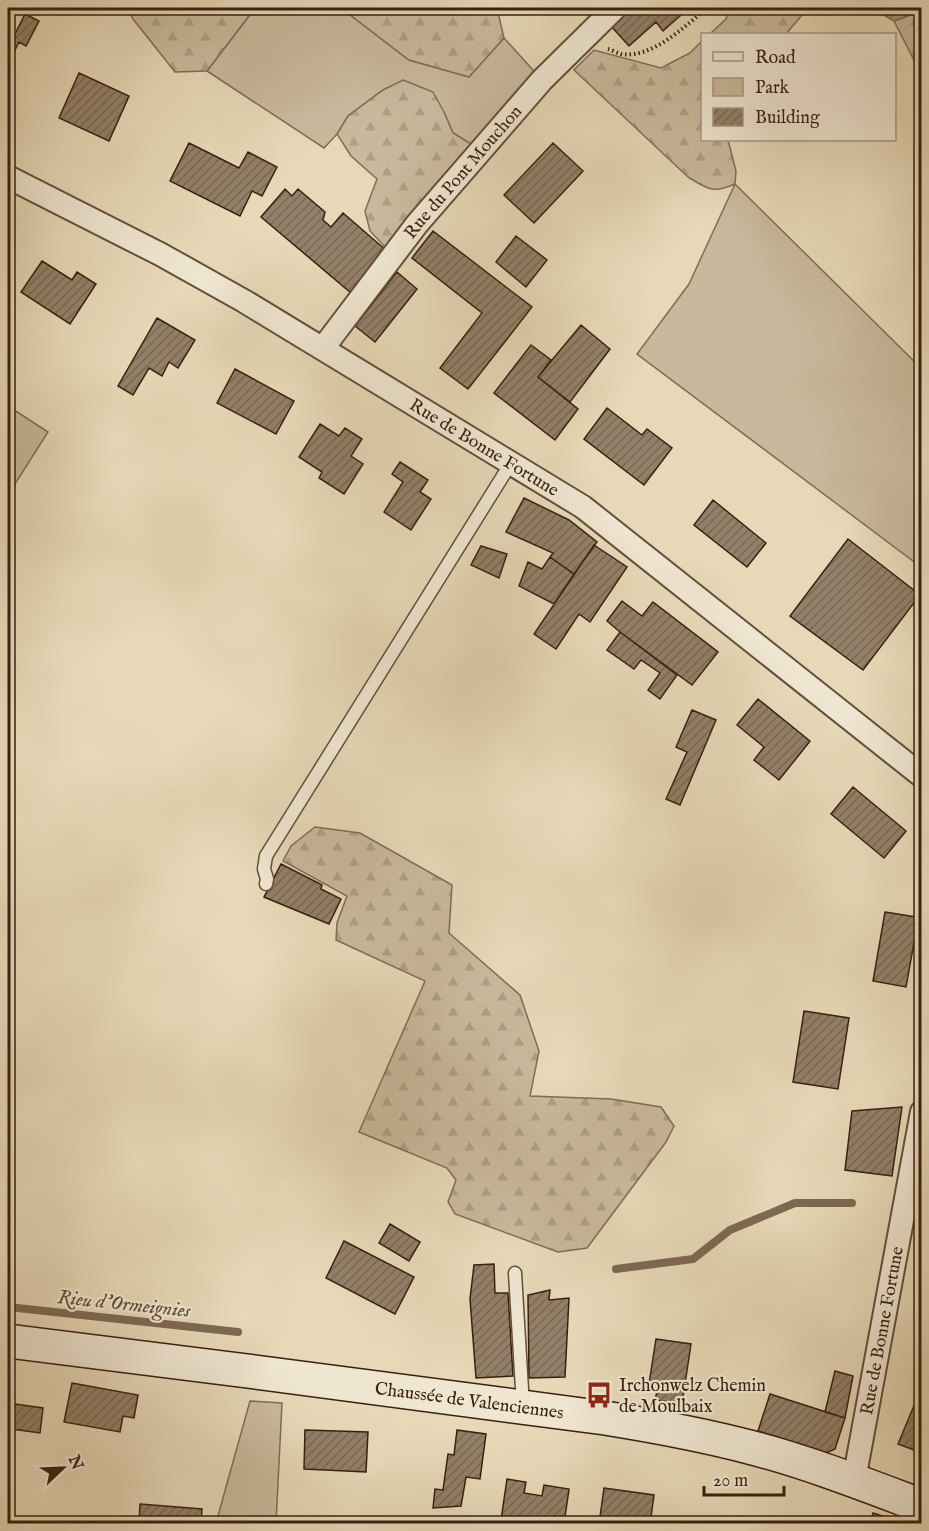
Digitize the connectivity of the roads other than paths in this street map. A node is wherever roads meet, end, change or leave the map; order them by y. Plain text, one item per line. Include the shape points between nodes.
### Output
1 (615, 8) edge
2 (8, 177) edge
3 (323, 348) junction
4 (511, 463) junction
5 (921, 776) edge
6 (266, 884) dead end
7 (921, 1112) edge
8 (515, 1273) dead end
9 (8, 1341) edge
10 (523, 1407) junction
11 (854, 1480) junction
12 (921, 1506) edge

1 - 3 street, Rue du Pont Mouchon via 542,80 417,224
2 - 3 street, Rue de Bonne Fortune via 160,254
3 - 4 street, Rue de Bonne Fortune
4 - 5 street, Rue de Bonne Fortune via 583,507
4 - 6 lane via 266,856
7 - 11 street, Rue de Bonne Fortune
8 - 10 lane
9 - 10 main road, Chaussée de Valenciennes
10 - 11 main road, Chaussée de Valenciennes via 694,1434 754,1448
11 - 12 main road, Chaussée de Valenciennes

